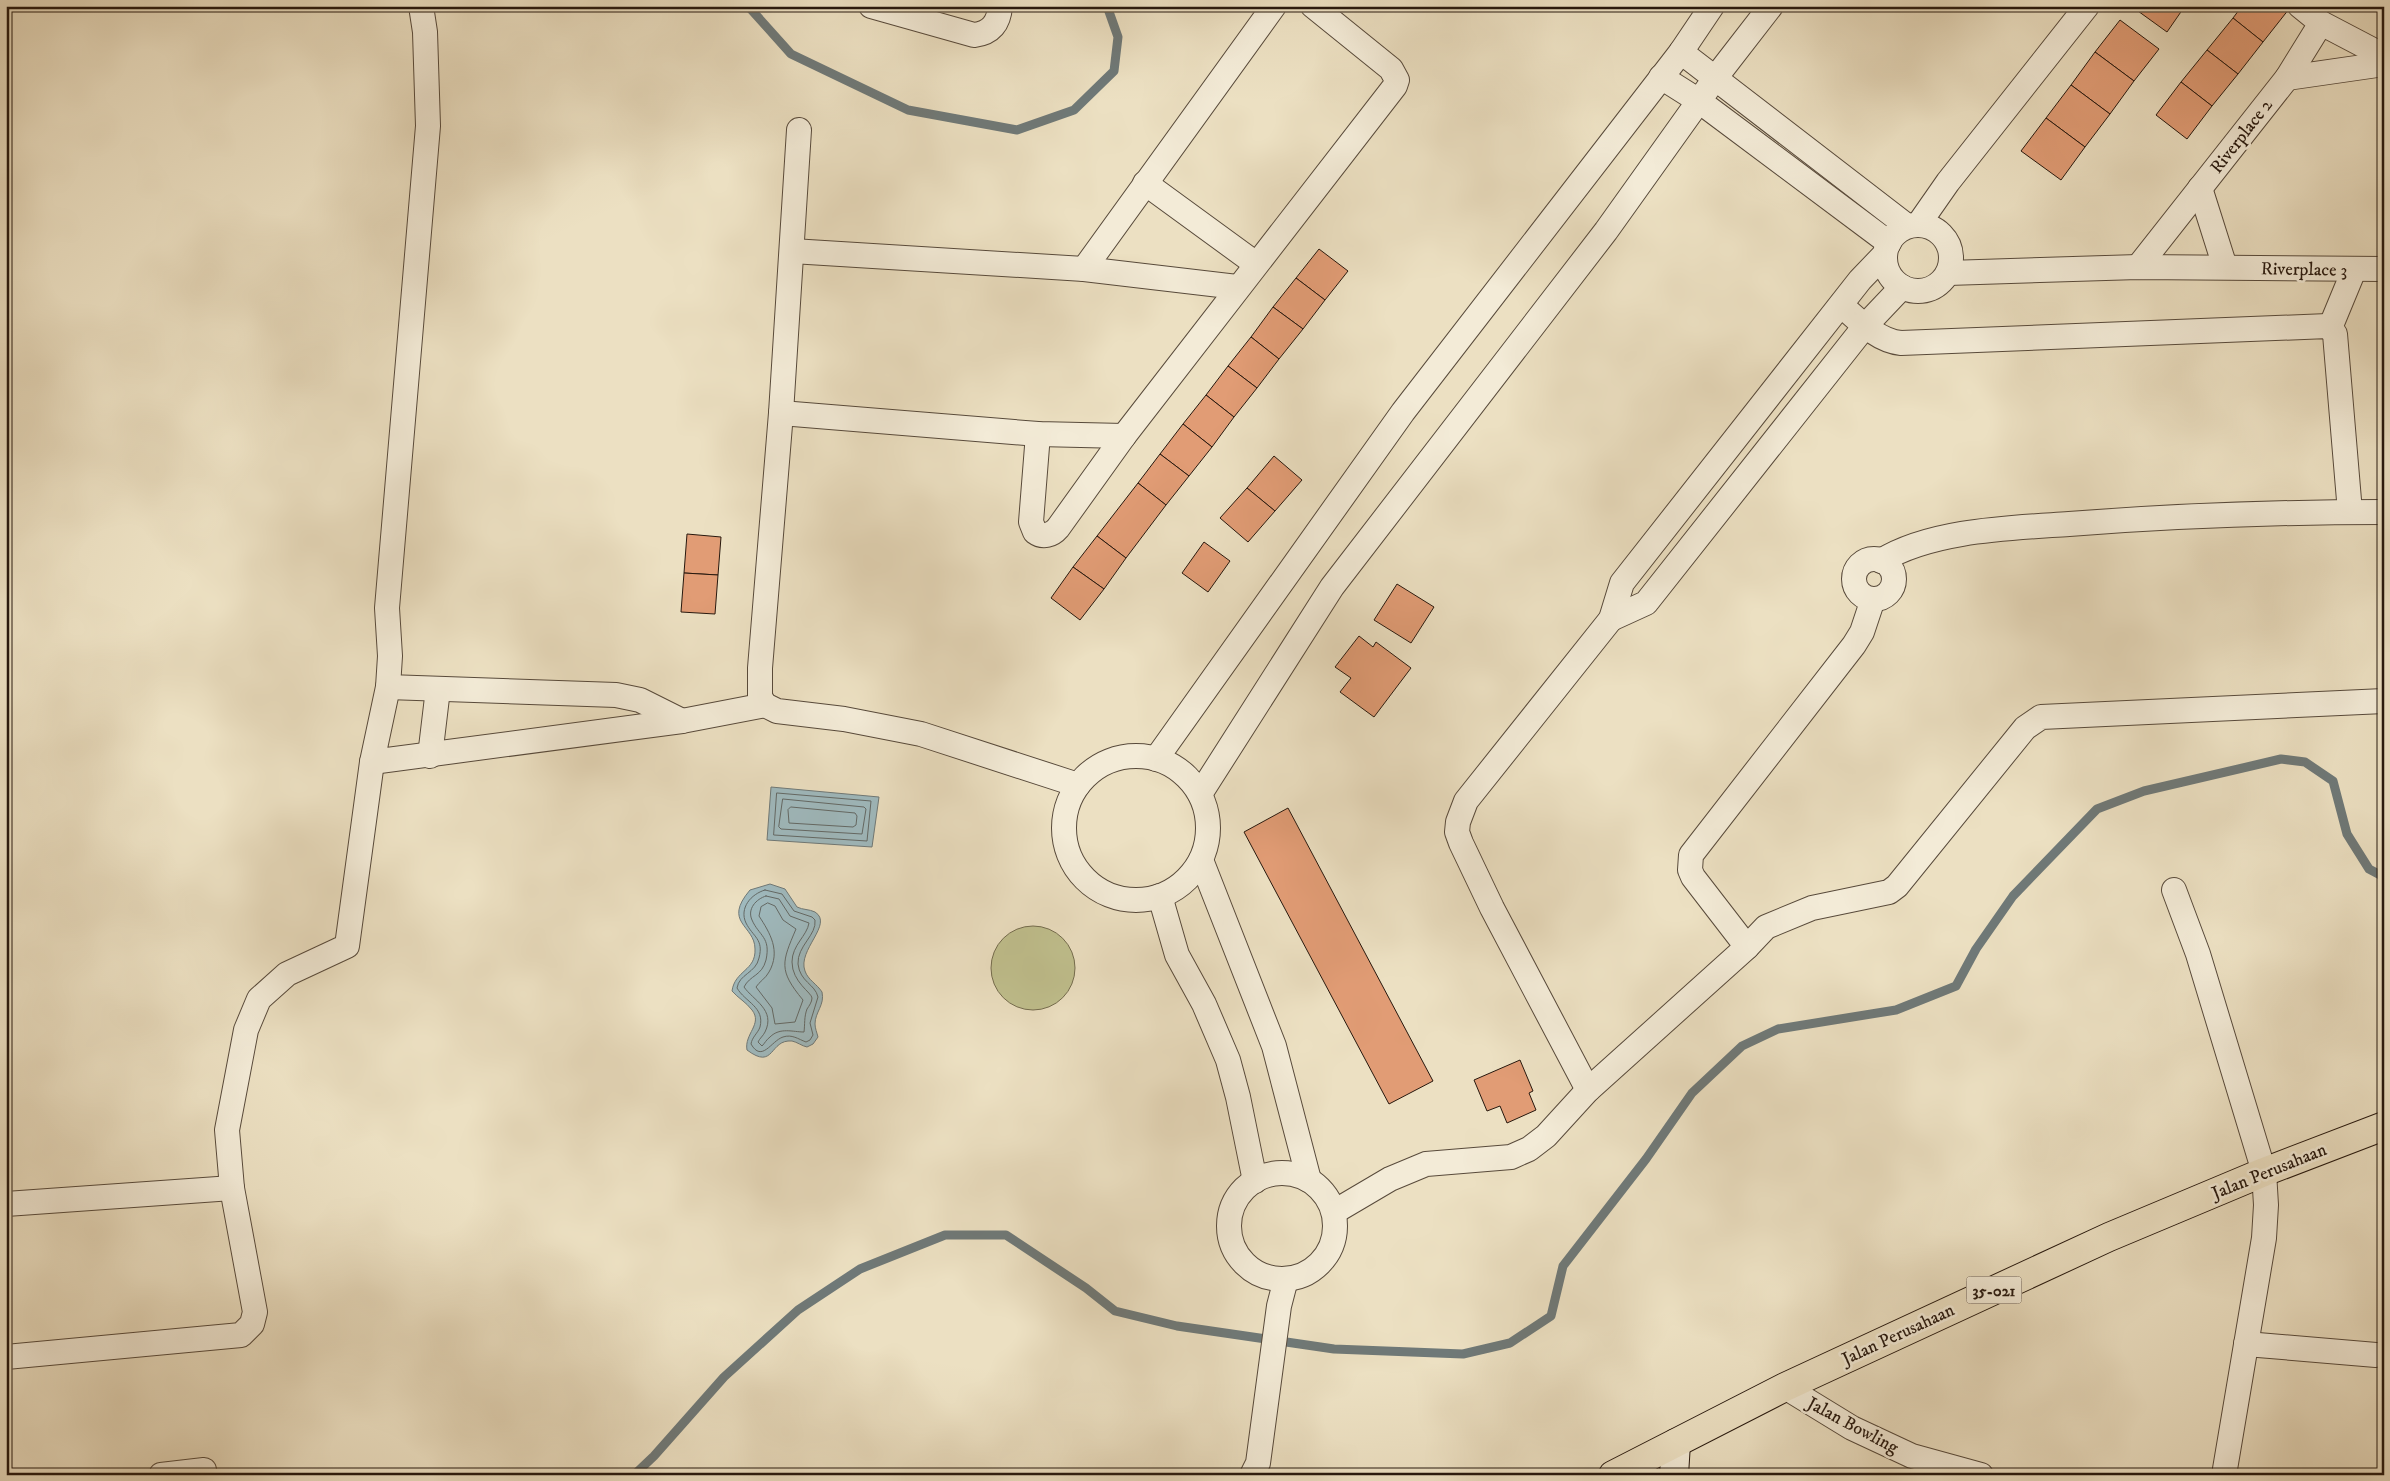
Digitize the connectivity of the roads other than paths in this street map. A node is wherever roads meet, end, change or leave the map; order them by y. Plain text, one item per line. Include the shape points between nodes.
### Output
1 (421, 6) edge
2 (871, 6) edge
3 (1000, 6) edge
4 (1274, 6) edge
5 (1313, 6) edge
6 (1712, 6) edge
7 (1770, 6) edge
8 (2086, 6) edge
9 (2300, 6) edge
10 (2322, 23) junction
11 (1681, 52) junction
12 (2384, 56) edge
13 (2384, 64) edge
14 (1661, 77) junction
15 (1716, 78) junction
16 (2287, 78) junction
17 (1699, 101) junction
18 (799, 130) dead end
19 (1145, 184) junction
20 (2200, 188) junction
21 (1912, 226) junction
22 (1886, 249) junction
23 (792, 251) junction
24 (1256, 264) junction
25 (2138, 266) junction
26 (2225, 267) junction
27 (1084, 269) junction
28 (2384, 269) edge
29 (2354, 270) junction
30 (1948, 273) junction
31 (1237, 287) junction
32 (1902, 287) junction
33 (1841, 306) junction
34 (1865, 326) junction
35 (2330, 328) junction
36 (781, 413) junction
37 (1038, 434) junction
38 (1124, 436) junction
39 (2350, 512) junction
40 (2384, 512) edge
41 (1611, 619) junction
42 (388, 687) junction
43 (438, 689) junction
44 (2384, 701) edge
45 (765, 705) junction
46 (682, 721) junction
47 (430, 756) junction
48 (1156, 759) junction
49 (372, 762) junction
50 (1078, 785) junction
51 (1200, 794) junction
52 (1201, 860) junction
53 (2174, 890) dead end
54 (1160, 896) junction
55 (1747, 948) junction
56 (1588, 1090) junction
57 (2384, 1126) edge
58 (2264, 1172) junction
59 (1308, 1180) junction
60 (1255, 1181) junction
61 (232, 1188) junction
62 (6, 1204) edge
63 (1334, 1212) junction
64 (1286, 1280) junction
65 (2246, 1344) junction
66 (2376, 1356) dead end
67 (6, 1357) edge
68 (1784, 1387) junction
69 (1676, 1443) junction
70 (204, 1470) dead end
71 (1262, 1471) edge
72 (161, 1475) edge
73 (1612, 1475) edge
74 (1674, 1475) edge
75 (1981, 1475) edge
76 (2224, 1475) edge

1 - 42 street via 428,126 387,608
2 - 3 street via 974,35 987,32 997,23
4 - 19 street
5 - 24 street via 1391,69 1396,83
6 - 11 street
7 - 15 street
8 - 21 street
9 - 10 street
10 - 12 street
10 - 16 street, Riverplace 2
11 - 14 street
11 - 15 street
13 - 16 street
14 - 17 street
14 - 48 street via 1403,412
15 - 17 street
15 - 21 street
16 - 20 street, Riverplace 2
17 - 22 street
17 - 51 street via 1600,238 1332,587
18 - 23 street
19 - 24 street
19 - 27 street
20 - 25 street, Riverplace 2
20 - 26 street
21 - 22 street via 1896,233
21 - 30 street via 1930,226 1947,240 1951,251
22 - 32 street via 1889,274
22 - 33 street
23 - 27 street
23 - 36 street
24 - 31 street
25 - 26 street, Riverplace 3
25 - 30 street, Riverplace 3
26 - 29 street, Riverplace 3
27 - 31 street
28 - 29 street, Riverplace 3
29 - 35 street
30 - 32 street via 1942,282 1927,290
31 - 38 street
32 - 34 street
33 - 34 street
33 - 41 street via 1622,583
34 - 35 street via 1887,340 1901,343 2324,325
34 - 41 street via 1646,603
35 - 39 street via 2335,334
36 - 37 street
36 - 45 street via 758,691
37 - 38 street
37 - 38 street via 1031,522 1035,532 1044,535 1058,528
39 - 40 street
39 - 55 street via 2178,516 2013,528 1917,543 1881,561 1891,570 1893,583 1886,595 1874,599 1854,645 1692,855 1692,877
41 - 56 street via 1466,801 1460,812 1457,832 1492,908
42 - 43 street
42 - 49 street
43 - 46 street via 616,695 640,700
43 - 47 street
44 - 55 street via 2041,717 2025,728 1897,886 1889,892 1812,908 1766,927
45 - 46 street
45 - 50 street via 784,713 844,719 921,734
46 - 47 street
47 - 49 street
48 - 50 street via 1135,756 1113,760 1094,770
48 - 51 street via 1182,773
49 - 61 street via 347,946 287,974 259,998 246,1030 227,1130
50 - 54 street via 1070,798 1063,828 1070,858 1077,871 1088,882 1114,897 1145,900
51 - 52 street via 1208,824 1207,843
52 - 54 street via 1190,876
52 - 59 street via 1274,1046
53 - 58 street via 2198,954
54 - 60 street via 1177,955 1204,1004 1228,1060
55 - 56 street
56 - 63 street via 1546,1136 1520,1154 1426,1164 1390,1179
57 - 58 main road, Jalan Perusahaan / 35-021
58 - 65 street via 2264,1238
58 - 68 main road, Jalan Perusahaan / 35-021 via 2109,1237
59 - 60 street via 1281,1174
59 - 63 street via 1324,1194
60 - 64 street via 1236,1199 1230,1237 1234,1249 1249,1268 1273,1279
61 - 62 street
61 - 67 street via 255,1312 252,1324 241,1335
63 - 64 street via 1335,1231 1330,1249 1319,1264
64 - 71 street via 1279,1306
65 - 66 street
65 - 76 street
68 - 69 main road, Jalan Perusahaan / 35-021
68 - 75 street, Jalan Bowling via 1852,1428 1912,1456
69 - 73 main road, Jalan Perusahaan / 35-021
69 - 74 street
70 - 72 street

